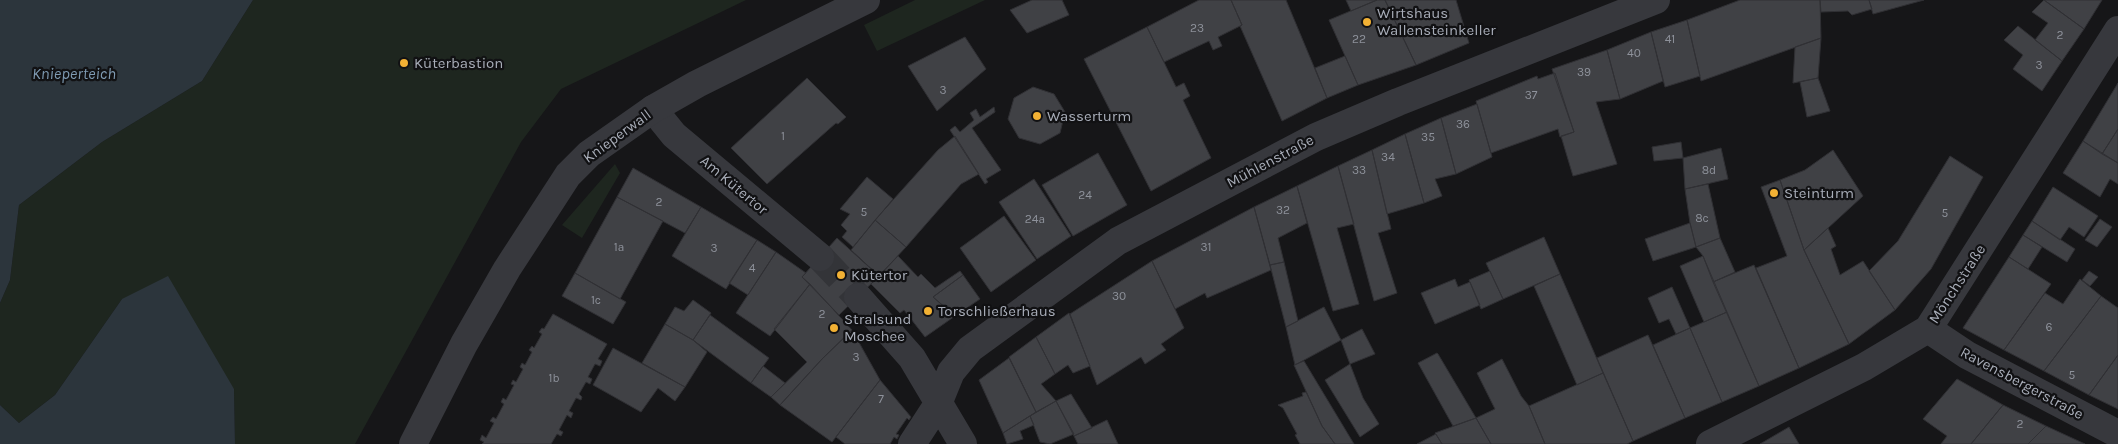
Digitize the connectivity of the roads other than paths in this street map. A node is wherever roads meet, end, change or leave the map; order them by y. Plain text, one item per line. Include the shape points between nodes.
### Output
1 (866, 0) edge
2 (1656, 0) edge
3 (2118, 30) edge
4 (653, 109) junction
5 (820, 257) tunnel mouth
6 (858, 297) tunnel mouth
7 (1928, 328) junction
8 (938, 404) junction
9 (2118, 434) edge
10 (413, 444) edge
11 (912, 444) edge
12 (963, 444) edge
13 (1710, 444) edge

1 - 4 street, Knieperwall
2 - 8 street, Mühlenstraße via 1316,137 1118,241 970,349 951,372
3 - 7 street, Mönchstraße
4 - 5 street, Am Kütertor via 674,134
4 - 10 street, Knieperwall via 611,137 568,176 468,336
6 - 8 street via 912,358
7 - 9 street, Ravensbergerstraße via 1967,356
7 - 13 street, Mönchstraße via 1864,367
8 - 11 street, Mühlenstraße
8 - 12 street

